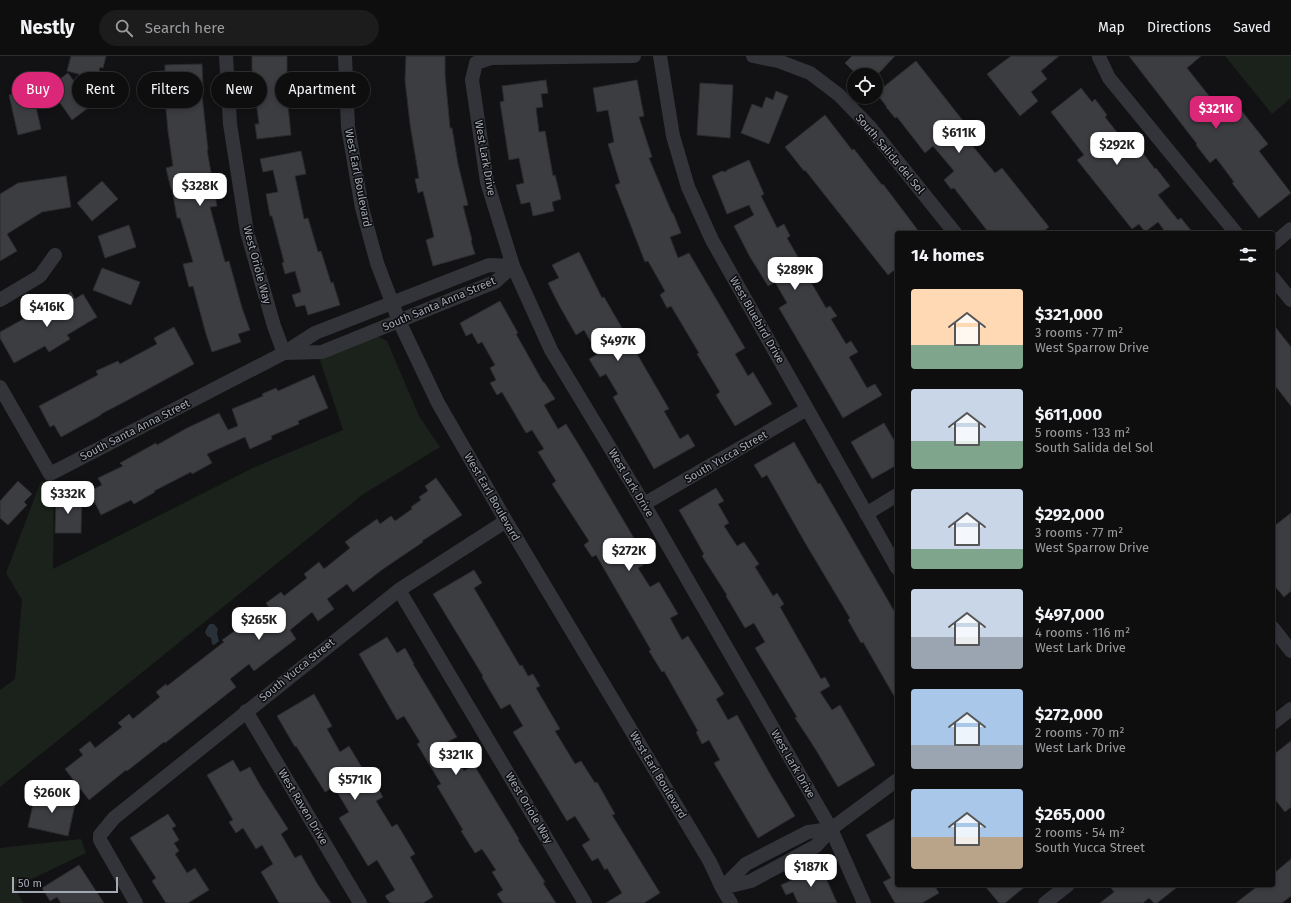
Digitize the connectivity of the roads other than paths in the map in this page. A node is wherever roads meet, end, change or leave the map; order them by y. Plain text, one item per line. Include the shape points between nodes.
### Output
1 (226, 56) edge
2 (345, 56) edge
3 (634, 56) edge
4 (660, 56) edge
5 (753, 56) edge
6 (1100, 57) edge
7 (1291, 229) edge
8 (953, 231) edge
9 (1234, 231) edge
10 (1275, 242) edge
11 (55, 255) dead end
12 (513, 266) junction
13 (1275, 280) edge
14 (0, 300) edge
15 (1291, 300) edge
16 (392, 304) junction
17 (399, 321) junction
18 (284, 353) junction
19 (0, 387) edge
20 (808, 409) junction
21 (895, 496) edge
22 (644, 504) junction
23 (866, 514) junction
24 (506, 521) junction
25 (895, 565) edge
26 (399, 590) junction
27 (1275, 631) edge
28 (1291, 651) edge
29 (1291, 708) edge
30 (246, 711) junction
31 (1275, 721) edge
32 (895, 781) edge
33 (831, 829) junction
34 (1065, 887) edge
35 (722, 888) junction
36 (136, 903) edge
37 (360, 903) edge
38 (585, 903) edge
39 (731, 903) edge
40 (864, 903) edge
41 (1045, 903) edge

1 - 18 street, West Oriole Way via 230,124 247,232
2 - 16 street, West Earl Boulevard via 348,127 362,208 377,263
3 - 12 street, West Lark Drive via 491,58 476,63 472,80 487,182
4 - 20 street, West Bluebird Drive via 673,136 688,187 712,240
5 - 8 street, South Salida del Sol via 810,73 839,96 869,126
6 - 9 street via 1109,78
7 - 10 street
11 - 14 street via 40,276
12 - 16 street, South Santa Anna Street via 489,265
12 - 17 street, South Santa Anna Street via 495,282
12 - 22 street, West Lark Drive via 551,350
13 - 15 street
16 - 17 street, West Earl Boulevard
16 - 18 street, South Santa Anna Street via 315,333
17 - 18 street, South Santa Anna Street via 322,352
17 - 24 street, West Earl Boulevard via 438,403
18 - 19 street, South Santa Anna Street via 50,474
20 - 22 street, South Yucca Street
20 - 23 street, West Bluebird Drive
21 - 23 street
22 - 33 street, West Lark Drive
23 - 25 street, West Bluebird Drive
24 - 26 street, South Yucca Street
24 - 35 street, West Earl Boulevard via 710,862
26 - 30 street, South Yucca Street
26 - 38 street, West Oriole Way
27 - 28 street
29 - 31 street
30 - 36 street, South Yucca Street via 114,818 100,834 100,840
30 - 37 street, West Raven Drive
32 - 33 street
33 - 35 street via 808,832 746,864
33 - 40 street, West Lark Drive
34 - 41 street
35 - 39 street, West Earl Boulevard

